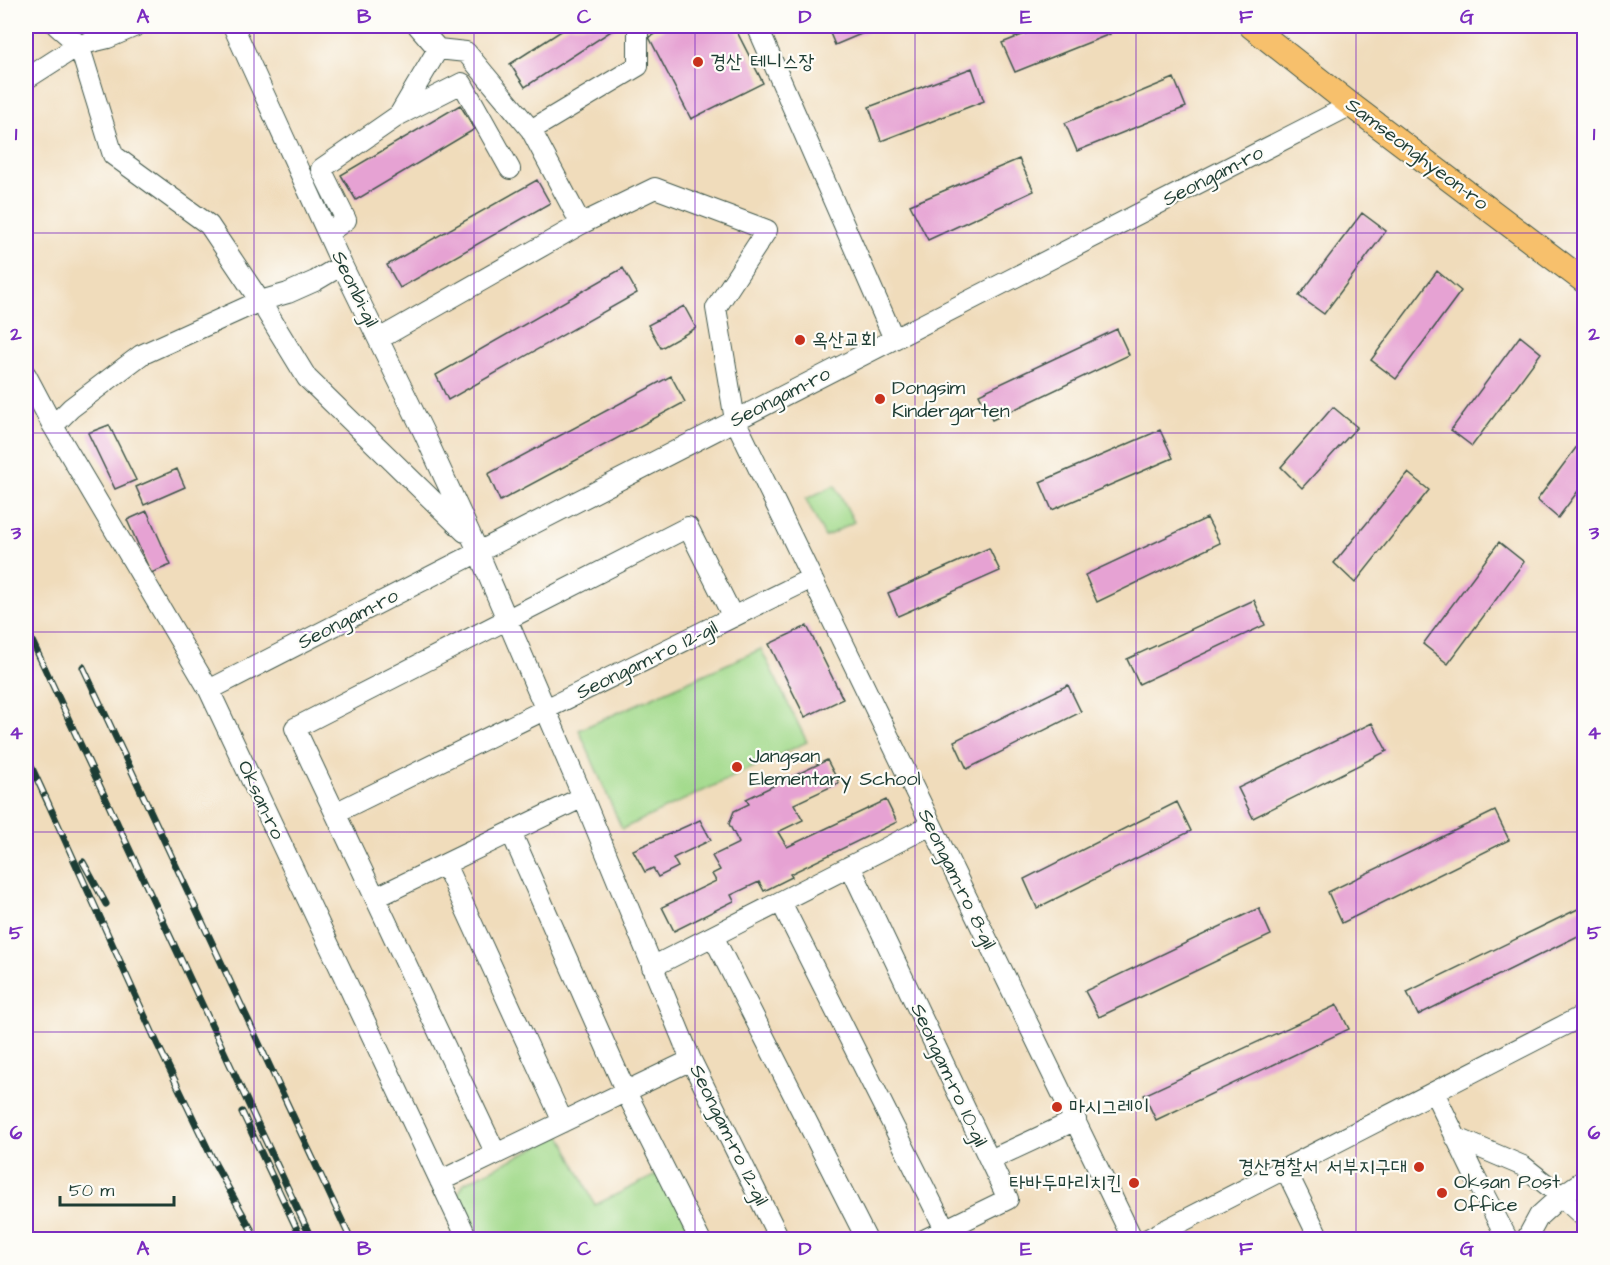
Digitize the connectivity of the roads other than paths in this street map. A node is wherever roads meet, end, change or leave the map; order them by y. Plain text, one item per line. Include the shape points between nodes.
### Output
1 (57, 26) edge
2 (136, 26) edge
3 (233, 26) edge
4 (418, 26) edge
5 (641, 26) edge
6 (757, 26) edge
7 (1251, 26) edge
8 (79, 45) junction
9 (438, 49) junction
10 (26, 79) edge
11 (1351, 105) junction
12 (399, 115) junction
13 (531, 130) junction
14 (510, 169) dead end
15 (581, 224) junction
16 (328, 232) junction
17 (342, 265) junction
18 (1584, 281) edge
19 (260, 301) junction
20 (379, 339) junction
21 (894, 339) junction
22 (26, 375) edge
23 (735, 420) junction
24 (53, 426) junction
25 (476, 546) junction
26 (812, 578) junction
27 (733, 617) junction
28 (507, 619) junction
29 (209, 690) junction
30 (546, 709) junction
31 (584, 797) junction
32 (335, 813) junction
33 (931, 825) junction
34 (511, 832) junction
35 (445, 864) junction
36 (850, 866) junction
37 (375, 898) junction
38 (781, 902) junction
39 (714, 936) junction
40 (652, 967) junction
41 (1584, 1015) edge
42 (691, 1060) junction
43 (626, 1092) junction
44 (1434, 1092) junction
45 (1076, 1120) junction
46 (563, 1122) junction
47 (1455, 1137) junction
48 (496, 1154) junction
49 (990, 1160) junction
50 (1285, 1168) junction
51 (1584, 1180) edge
52 (440, 1181) junction
53 (1561, 1196) junction
54 (1584, 1217) edge
55 (945, 1229) junction
56 (468, 1239) edge
57 (700, 1239) edge
58 (780, 1239) edge
59 (867, 1239) edge
60 (924, 1239) edge
61 (1133, 1239) edge
62 (1146, 1239) edge
63 (1320, 1239) edge
64 (1508, 1239) edge
65 (1526, 1239) edge

1 - 8 street
2 - 8 street
3 - 16 street, Seonbi-gil
4 - 9 street
5 - 13 street via 638,66
6 - 21 street
7 - 11 main road, Samseonghyeon-ro
8 - 10 street
8 - 19 street via 113,155 209,225
9 - 12 street
9 - 13 street via 466,52
11 - 18 main road, Samseonghyeon-ro
11 - 21 street, Seongam-ro
12 - 14 street via 462,83
12 - 16 street via 321,169 346,220
13 - 15 street
15 - 20 street
15 - 23 street, Seongam-ro 8-gil via 655,188 767,230 716,308
16 - 17 street, Seonbi-gil
17 - 19 street via 288,293
17 - 20 street, Seonbi-gil
19 - 24 street via 141,355
19 - 25 street via 307,378
20 - 25 street, Seonbi-gil
21 - 23 street, Seongam-ro
22 - 24 street, Oksan-ro
23 - 25 street, Seongam-ro
23 - 26 street, Seongam-ro 8-gil
24 - 29 street, Oksan-ro
25 - 28 street, Seongam-ro 12-gil
25 - 29 street, Seongam-ro
26 - 27 street
26 - 33 street, Seongam-ro 8-gil
27 - 28 street, Seongam-ro 12-gil via 688,527
27 - 30 street, Seongam-ro 12-gil
28 - 30 street, Seongam-ro 12-gil
28 - 32 street, Seongam-ro 12-gil via 295,728
29 - 52 street, Oksan-ro
30 - 31 street, Seongam-ro 12-gil
30 - 32 street, Seongam-ro 12-gil
31 - 34 street
31 - 40 street, Seongam-ro 12-gil
32 - 37 street
33 - 36 street
33 - 45 street, Seongam-ro 8-gil
34 - 35 street
34 - 43 street
35 - 37 street
35 - 46 street
36 - 38 street
36 - 49 street, Seongam-ro 10-gil
37 - 48 street
38 - 39 street
38 - 55 street
39 - 40 street
39 - 59 street
40 - 42 street, Seongam-ro 12-gil
41 - 44 street
42 - 43 street
42 - 58 street, Seongam-ro 12-gil
43 - 46 street
43 - 57 street
44 - 47 street
44 - 50 street
45 - 49 street
45 - 61 street, Seongam-ro 8-gil
46 - 48 street
47 - 53 street via 1523,1166
47 - 64 street
48 - 52 street
49 - 55 street, Seongam-ro 10-gil via 1008,1199
50 - 62 street
50 - 63 street
51 - 53 street
52 - 56 street, Oksan-ro
53 - 54 street
53 - 65 street via 1539,1216
55 - 60 street, Seongam-ro 10-gil

